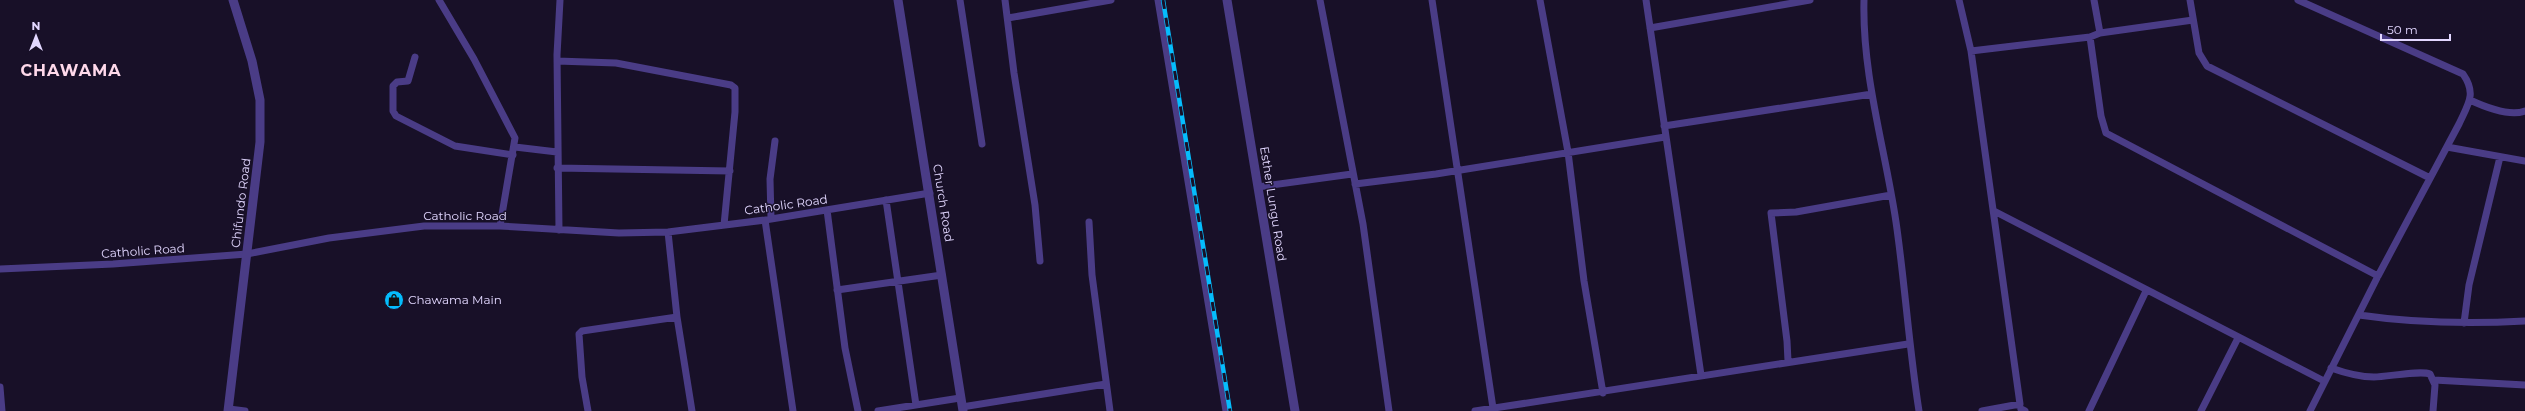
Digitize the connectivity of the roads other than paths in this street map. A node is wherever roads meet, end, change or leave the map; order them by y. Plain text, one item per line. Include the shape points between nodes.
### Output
1 (233, 0) edge
2 (439, 0) edge
3 (560, 0) edge
4 (898, 0) edge
5 (960, 0) edge
6 (1005, 0) edge
7 (1111, 0) edge
8 (1158, 0) edge
9 (1227, 0) edge
10 (1320, 0) edge
11 (1432, 0) edge
12 (1540, 0) edge
13 (1646, 0) edge
14 (1810, 0) edge
15 (1864, 0) edge
16 (1959, 0) edge
17 (2094, 0) edge
18 (2190, 0) edge
19 (2298, 0) edge
20 (1008, 18) junction
21 (2193, 20) junction
22 (1650, 28) junction
23 (2100, 33) junction
24 (2090, 37) junction
25 (1971, 51) junction
26 (415, 58) dead end
27 (557, 60) junction
28 (1872, 94) junction
29 (2470, 100) junction
30 (2525, 111) edge
31 (1664, 126) junction
32 (1665, 137) junction
33 (775, 141) dead end
34 (982, 144) dead end
35 (515, 147) junction
36 (2447, 147) junction
37 (557, 152) junction
38 (1568, 152) junction
39 (513, 155) junction
40 (2500, 157) junction
41 (2525, 161) edge
42 (557, 168) junction
43 (1458, 169) junction
44 (730, 171) junction
45 (1352, 174) junction
46 (2430, 178) junction
47 (1355, 184) junction
48 (1258, 187) junction
49 (930, 193) junction
50 (1891, 195) junction
51 (886, 200) junction
52 (826, 210) junction
53 (1994, 211) junction
54 (768, 219) junction
55 (1089, 222) dead end
56 (724, 225) junction
57 (500, 226) junction
58 (559, 230) junction
59 (668, 232) junction
60 (247, 254) junction
61 (1040, 261) dead end
62 (0, 269) edge
63 (942, 275) junction
64 (2378, 276) junction
65 (898, 280) junction
66 (837, 290) junction
67 (2146, 291) junction
68 (2359, 315) junction
69 (677, 317) junction
70 (2525, 321) edge
71 (2464, 323) junction
72 (2238, 338) junction
73 (1908, 344) junction
74 (1788, 361) junction
75 (2332, 368) junction
76 (1701, 375) junction
77 (2434, 380) junction
78 (2324, 381) junction
79 (1106, 384) junction
80 (2525, 385) edge
81 (0, 387) edge
82 (1603, 393) junction
83 (960, 398) junction
84 (918, 407) edge
85 (1493, 408) junction
86 (962, 409) edge
87 (2022, 409) edge
88 (229, 410) edge
89 (2, 411) edge
90 (245, 411) edge
91 (588, 411) edge
92 (692, 411) edge
93 (793, 411) edge
94 (858, 411) edge
95 (878, 411) edge
96 (1110, 411) edge
97 (1226, 411) edge
98 (1295, 411) edge
99 (1389, 411) edge
100 (1475, 411) edge
101 (1919, 411) edge
102 (1982, 411) edge
103 (2089, 411) edge
104 (2201, 411) edge
105 (2310, 411) edge
106 (2433, 411) edge

1 - 60 street, Chifundo Road via 252,61 260,100 260,142
2 - 35 street via 502,111 513,133
3 - 27 street
4 - 49 street, Church Road
5 - 34 street
6 - 20 street
7 - 20 street
8 - 97 street
9 - 48 street, Esther Lungu Road
10 - 45 street
11 - 43 street
12 - 38 street
13 - 22 street
14 - 22 street
15 - 28 street via 1864,24
16 - 25 street
17 - 23 street
18 - 21 street
19 - 29 street via 2463,74 2471,86
20 - 61 street via 1035,205
21 - 23 street
21 - 46 street via 2199,53 2207,66
22 - 31 street
23 - 24 street
24 - 25 street
24 - 64 street via 2101,116 2106,133
25 - 53 street
26 - 39 street via 408,81 397,82 393,86 393,111 396,116 455,146
27 - 37 street
27 - 44 street via 616,63 731,85 737,94
28 - 31 street
28 - 50 street
29 - 30 street via 2518,114
29 - 36 street
31 - 32 street
32 - 38 street
32 - 76 street
33 - 54 street
35 - 37 street
35 - 39 street
36 - 40 street
36 - 46 street
37 - 42 street
38 - 43 street
38 - 82 street via 1584,281
39 - 57 street
40 - 41 street
40 - 71 street via 2470,285
42 - 44 street
42 - 58 street
43 - 47 street
43 - 85 street
44 - 56 street
45 - 47 street
45 - 48 street
46 - 64 street
47 - 99 street
48 - 98 street, Esther Lungu Road
49 - 51 street, Catholic Road
49 - 63 street, Church Road
50 - 73 street
50 - 74 street via 1771,214
51 - 52 street, Catholic Road
51 - 65 street
52 - 54 street, Catholic Road
52 - 66 street
53 - 67 street
53 - 87 street
54 - 56 street, Catholic Road
54 - 93 street
55 - 79 street via 1092,276
56 - 59 street, Catholic Road
57 - 58 street, Catholic Road
57 - 60 street, Catholic Road via 424,226 380,230
58 - 59 street, Catholic Road
59 - 69 street
60 - 62 street, Catholic Road
60 - 88 street, Chifundo Road
63 - 65 street
63 - 83 street, Church Road
64 - 68 street
65 - 66 street
65 - 84 street
66 - 94 street
67 - 72 street
67 - 103 street
68 - 71 street via 2396,320
68 - 75 street
69 - 91 street via 582,331 579,334 582,377
69 - 92 street
70 - 71 street
72 - 78 street
72 - 104 street
73 - 74 street
73 - 101 street
74 - 76 street
75 - 77 street via 2350,375 2372,377 2425,372
75 - 78 street
76 - 82 street
77 - 80 street
77 - 106 street
78 - 105 street
79 - 86 street
79 - 96 street
81 - 89 street
82 - 85 street
83 - 84 street
83 - 86 street, Church Road
84 - 95 street
85 - 100 street
87 - 102 street
88 - 90 street

